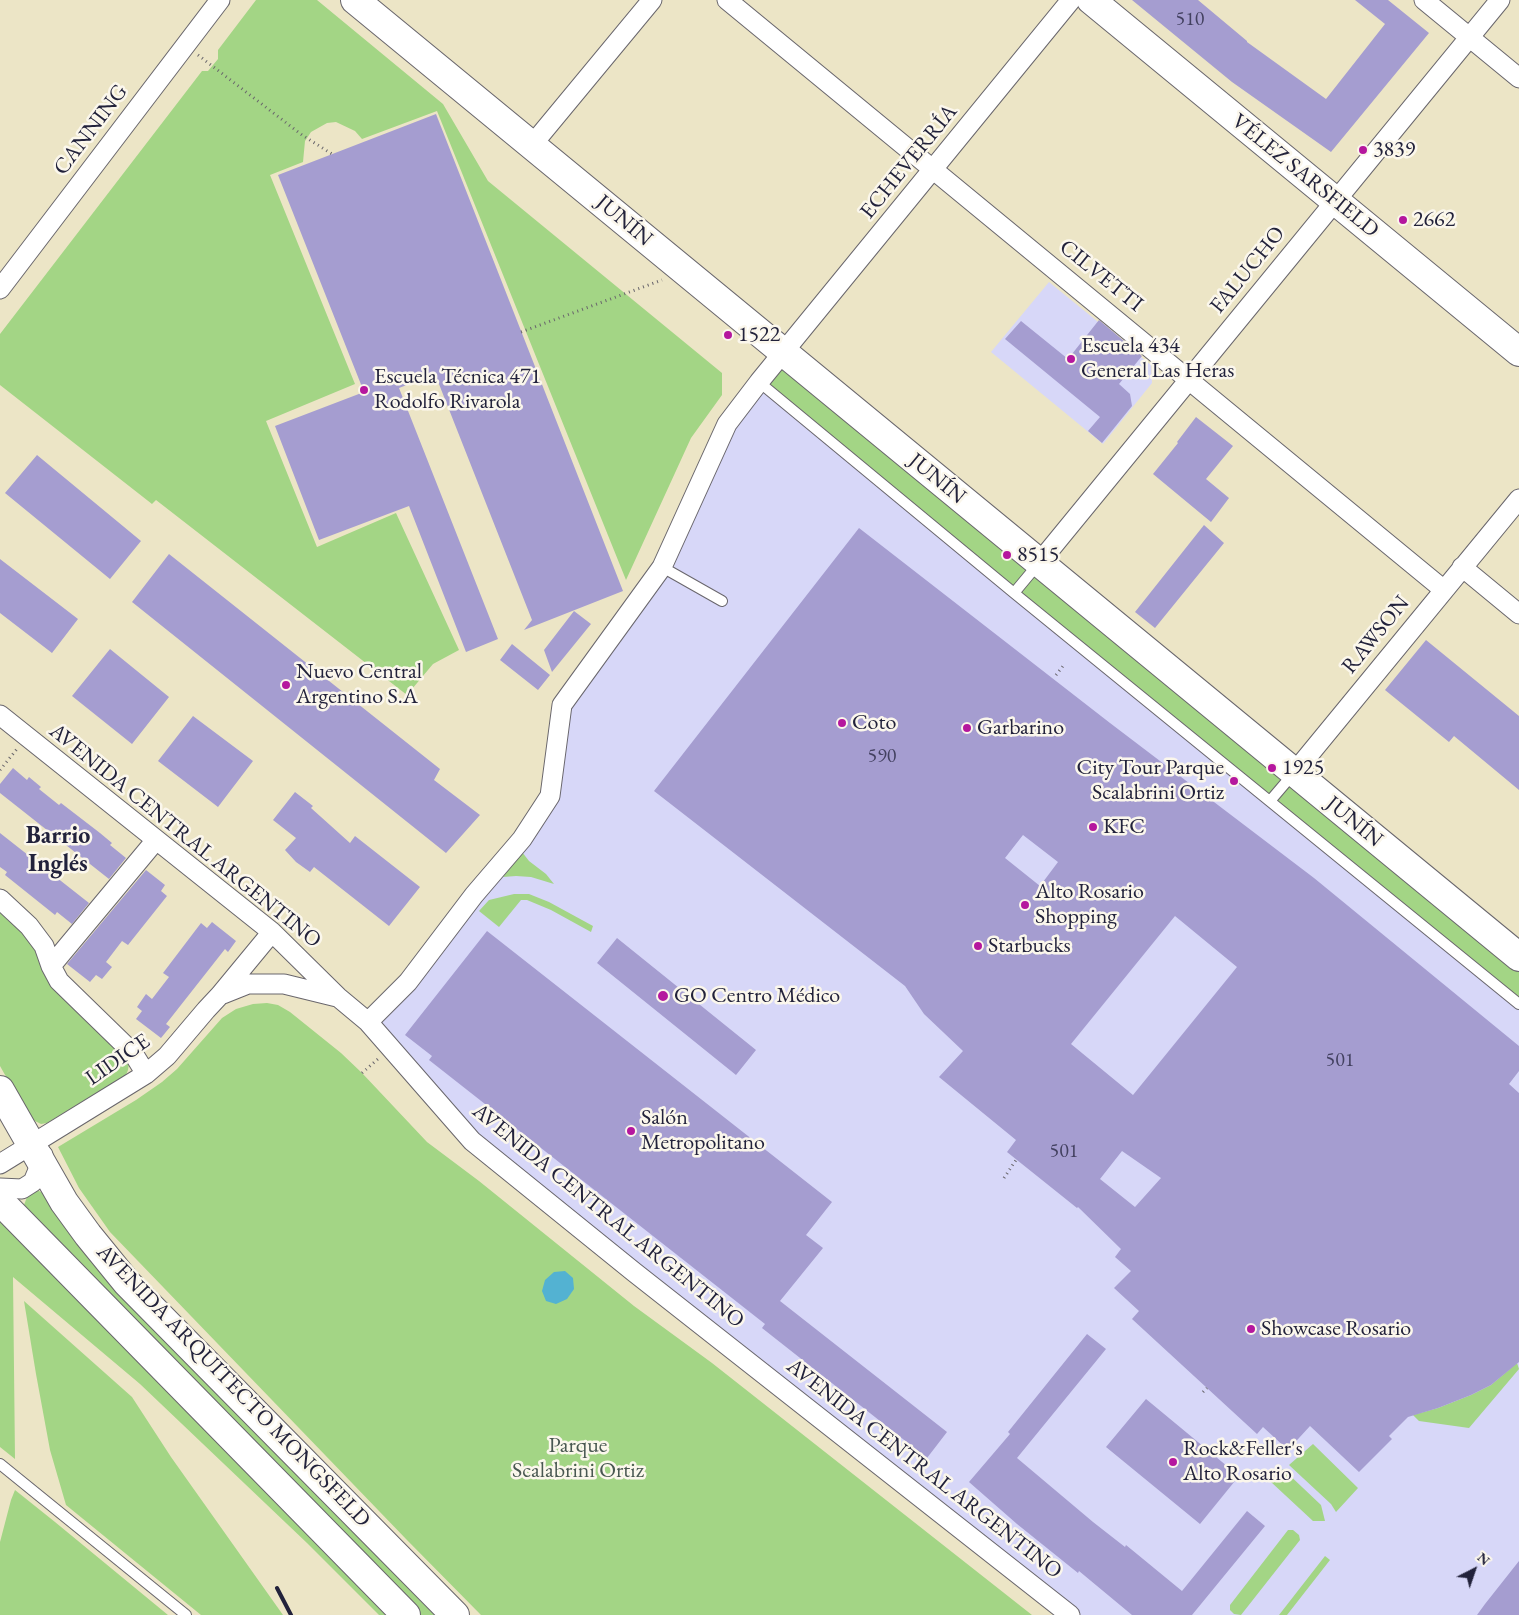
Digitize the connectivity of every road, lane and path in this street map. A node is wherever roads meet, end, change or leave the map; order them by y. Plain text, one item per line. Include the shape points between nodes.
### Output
1 (220, 0) edge
2 (355, 0) edge
3 (652, 0) edge
4 (727, 0) edge
5 (1071, 0) edge
6 (1091, 0) edge
7 (1424, 0) edge
8 (1500, 0) edge
9 (1469, 37) junction
10 (186, 45) junction
11 (1519, 78) edge
12 (532, 145) junction
13 (332, 154) dead end
14 (934, 170) junction
15 (1335, 201) junction
16 (685, 271) junction
17 (0, 289) edge
18 (521, 332) dead end
19 (1519, 352) edge
20 (783, 353) junction
21 (1189, 380) junction
22 (759, 382) junction
23 (1519, 499) edge
24 (1039, 563) junction
25 (662, 567) junction
26 (1462, 567) junction
27 (1444, 590) junction
28 (1014, 593) junction
29 (722, 601) dead end
30 (1519, 614) edge
31 (1063, 666) dead end
32 (1056, 675) dead end
33 (0, 715) edge
34 (27, 737) junction
35 (0, 770) edge
36 (1294, 773) junction
37 (1270, 801) junction
38 (156, 840) junction
39 (0, 899) edge
40 (272, 932) junction
41 (1519, 957) edge
42 (51, 966) junction
43 (220, 995) junction
44 (338, 997) junction
45 (1519, 1004) edge
46 (368, 1022) junction
47 (146, 1074) junction
48 (0, 1090) edge
49 (42, 1146) junction
50 (1016, 1160) dead end
51 (0, 1164) edge
52 (1004, 1178) dead end
53 (0, 1188) edge
54 (0, 1201) edge
55 (1207, 1388) dead end
56 (1203, 1392) dead end
57 (0, 1464) edge
58 (186, 1615) edge
59 (406, 1615) edge
60 (455, 1615) edge
61 (1070, 1615) edge

1 - 10 street, CANNING
2 - 12 main road, JUNÍN
3 - 12 street
4 - 14 street, CILVETTI
5 - 14 street, ECHEVERRÍA
6 - 15 main road, VÉLEZ SARSFIELD
7 - 9 street
8 - 9 street, FALUCHO
9 - 11 street
9 - 15 street, FALUCHO
10 - 13 path via 302,135
10 - 17 street, CANNING
12 - 16 main road, JUNÍN
14 - 20 street, ECHEVERRÍA
14 - 21 street, CILVETTI
15 - 19 main road, VÉLEZ SARSFIELD
15 - 21 street, FALUCHO
16 - 18 path
16 - 20 main road, JUNÍN
20 - 22 street, ECHEVERRÍA
20 - 24 main road, JUNÍN
21 - 24 street, FALUCHO
21 - 27 street, CILVETTI
22 - 25 street, ECHEVERRÍA via 727,424
22 - 28 lane, JUNÍN
23 - 26 street, RAWSON
24 - 28 lane, FALUCHO
24 - 36 main road, JUNÍN
25 - 29 lane
25 - 46 street, ECHEVERRÍA via 562,705 550,796 522,839 474,895 408,982
26 - 27 street, RAWSON
26 - 30 street
27 - 36 street, RAWSON
28 - 37 lane, JUNÍN
31 - 32 path
33 - 34 street, AVENIDA CENTRAL ARGENTINO
34 - 35 path
34 - 38 street, AVENIDA CENTRAL ARGENTINO
36 - 37 lane, RAWSON
36 - 41 main road, JUNÍN
37 - 45 lane, JUNÍN
38 - 40 street, AVENIDA CENTRAL ARGENTINO
38 - 42 street
39 - 42 street via 29,926 44,946
40 - 43 street, LIDICE
40 - 44 street, AVENIDA CENTRAL ARGENTINO
42 - 47 street via 59,981 133,1053
43 - 44 street, LIDICE via 248,984 284,984
43 - 47 street, LIDICE
44 - 46 street, AVENIDA CENTRAL ARGENTINO
46 - 61 street, AVENIDA CENTRAL ARGENTINO via 472,1141
47 - 49 street, LIDICE
48 - 49 main road, AVENIDA ARQUITECTO MONGSFELD
49 - 51 street, LIDICE
49 - 53 street, LIDICE via 33,1182 22,1188
49 - 60 main road, AVENIDA ARQUITECTO MONGSFELD via 64,1202 127,1282
50 - 52 path
54 - 59 main road, AVENIDA ARQUITECTO MONGSFELD
55 - 56 path
57 - 58 lane

